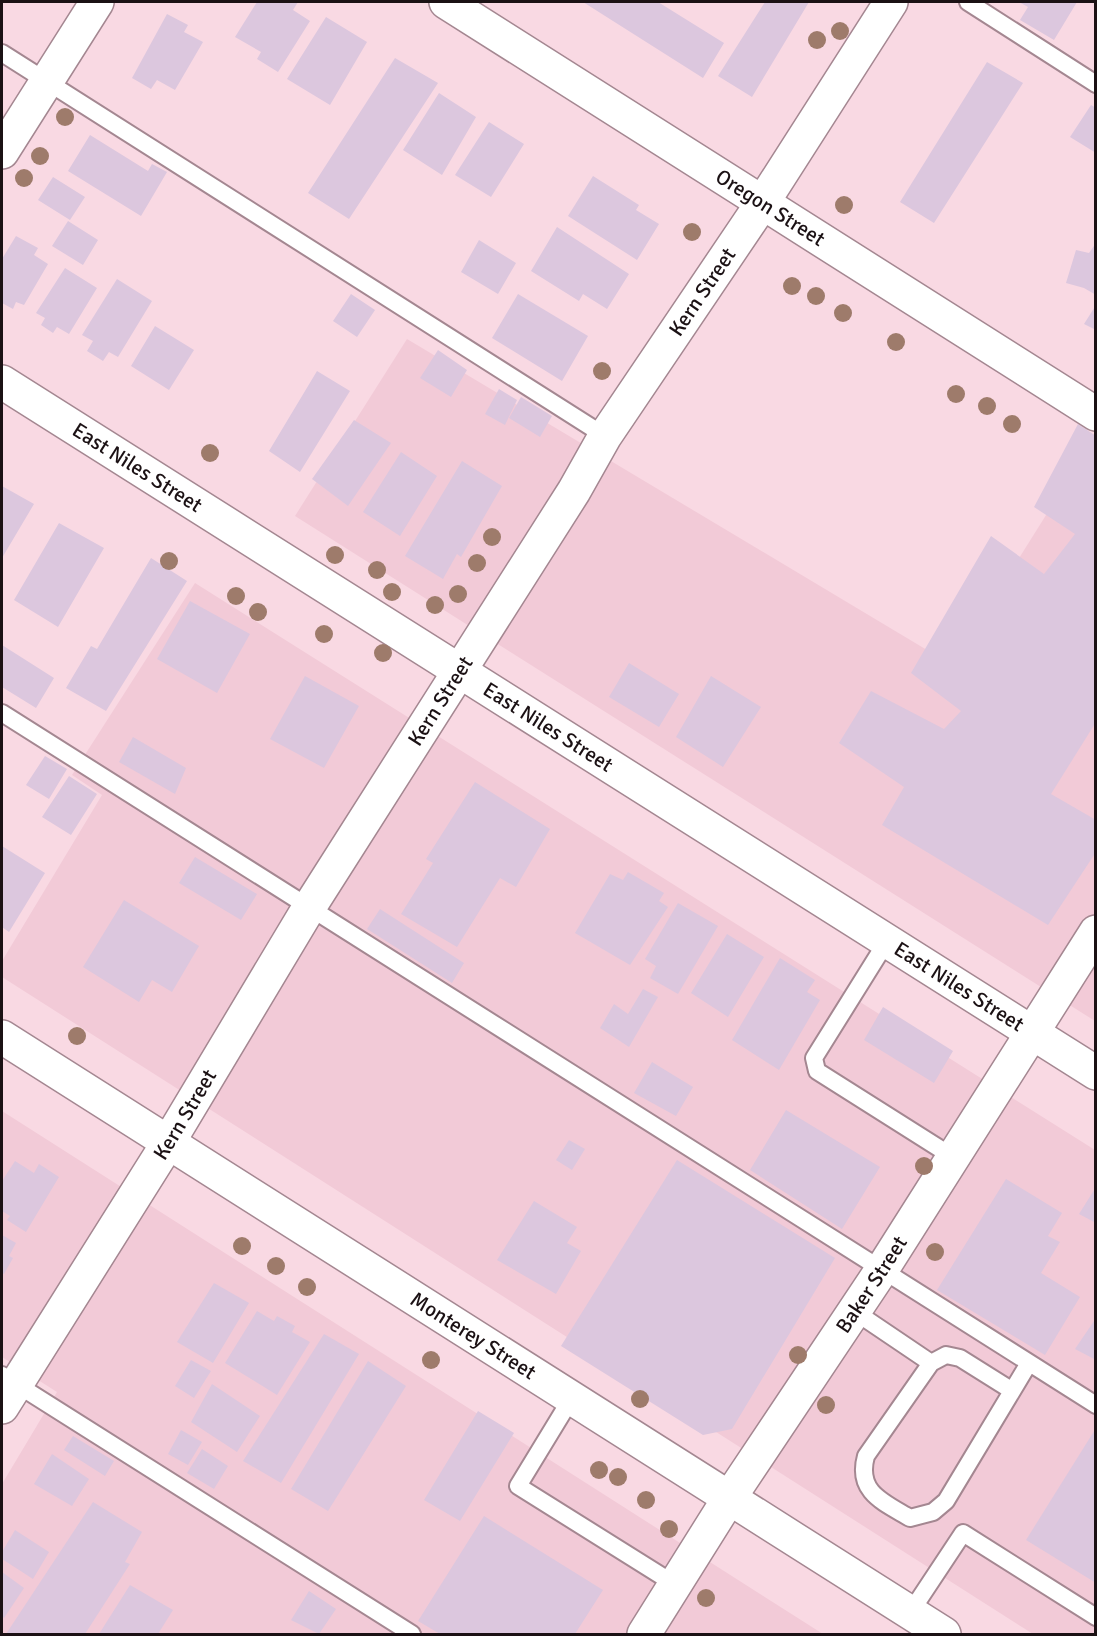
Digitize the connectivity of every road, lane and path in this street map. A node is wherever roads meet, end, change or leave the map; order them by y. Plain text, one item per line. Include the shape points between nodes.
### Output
1 (97, 2) edge
2 (446, 2) edge
3 (891, 2) edge
4 (968, 2) edge
5 (2, 52) edge
6 (47, 81) junction
7 (1095, 84) edge
8 (2, 152) edge
9 (763, 202) junction
10 (2, 382) edge
11 (1095, 414) edge
12 (605, 436) junction
13 (459, 670) junction
14 (2, 712) edge
15 (310, 906) junction
16 (1095, 932) edge
17 (887, 941) junction
18 (1032, 1033) junction
19 (2, 1037) edge
20 (1095, 1073) edge
21 (168, 1143) junction
22 (953, 1157) junction
23 (881, 1271) junction
24 (854, 1311) junction
25 (930, 1363) junction
26 (1029, 1364) junction
27 (6, 1389) edge
28 (1011, 1390) junction
29 (571, 1400) junction
30 (1095, 1405) edge
31 (728, 1500) junction
32 (676, 1585) junction
33 (910, 1613) junction
34 (1095, 1617) edge
35 (412, 1635) edge
36 (644, 1635) edge
37 (944, 1635) edge

1 - 6 street
2 - 9 street, Oregon Street
3 - 9 street, Kern Street
4 - 7 lane
5 - 6 lane
6 - 8 street
6 - 12 lane
9 - 11 street, Oregon Street
9 - 12 street, Kern Street
10 - 13 street, East Niles Street
12 - 13 street, Kern Street
13 - 15 street, Kern Street
13 - 17 street, East Niles Street
14 - 15 lane
15 - 21 street, Kern Street
15 - 23 lane
16 - 18 street, Baker Street
17 - 18 street, East Niles Street
17 - 22 lane via 814,1058 817,1071
18 - 20 street, East Niles Street
18 - 22 street, Baker Street
19 - 21 street, Monterey Street
21 - 27 street, Kern Street
21 - 29 street, Monterey Street
22 - 23 street, Baker Street
23 - 24 street, Baker Street
23 - 26 lane
24 - 25 lane
24 - 31 street, Baker Street
25 - 28 lane via 946,1356 960,1358
25 - 28 lane via 866,1456 862,1471 866,1486 885,1504 910,1518 933,1512 946,1500
26 - 28 lane
26 - 30 lane
27 - 35 lane
29 - 31 street, Monterey Street
29 - 32 lane via 518,1486
31 - 32 street, Baker Street
31 - 33 street, Monterey Street
32 - 36 street, Baker Street
33 - 34 lane via 963,1533
33 - 37 street, Monterey Street

